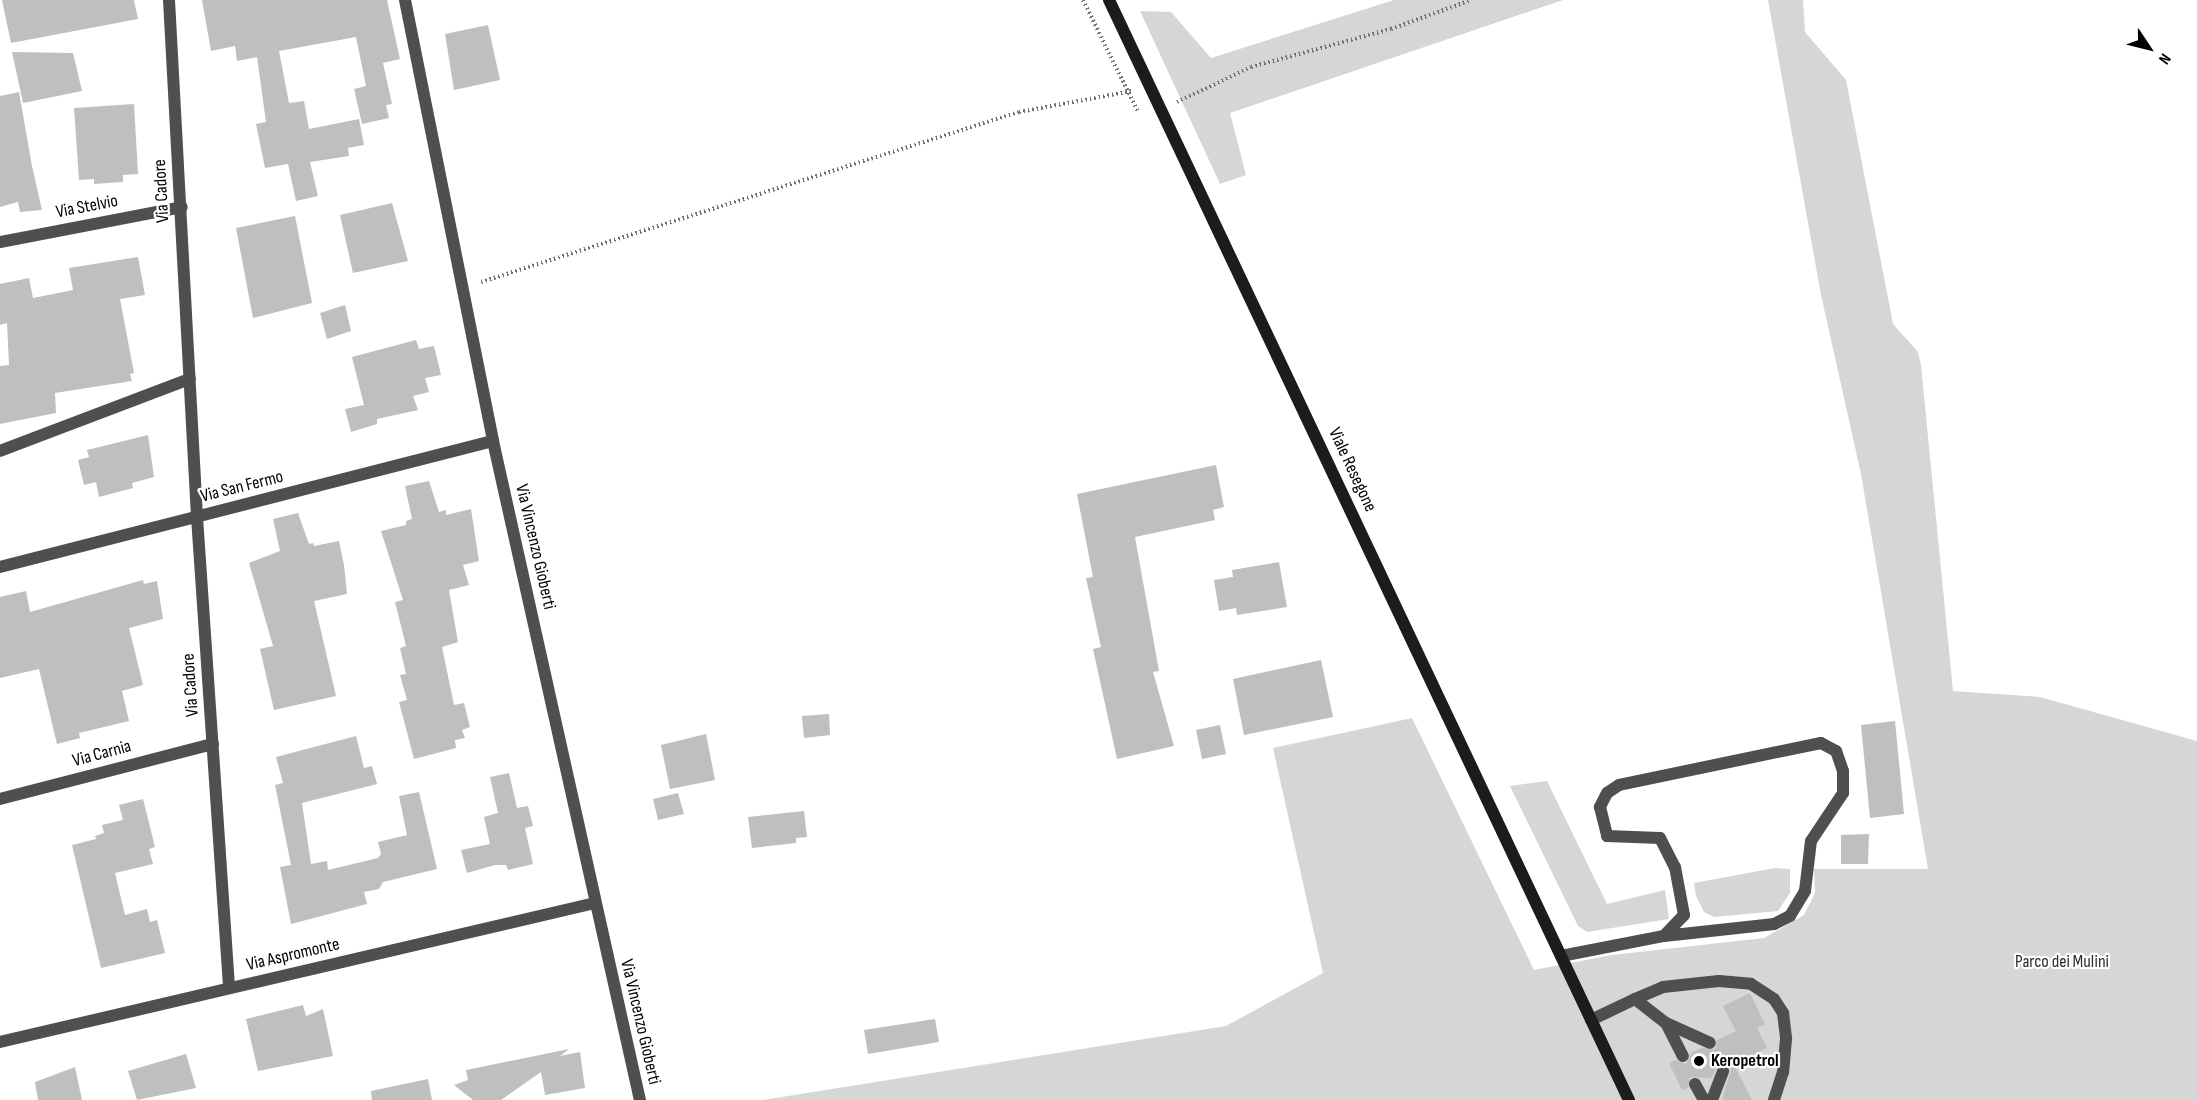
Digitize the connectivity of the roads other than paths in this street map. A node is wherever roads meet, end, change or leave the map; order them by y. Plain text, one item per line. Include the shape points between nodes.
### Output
1 (168, 0) edge
2 (405, 0) edge
3 (1109, 0) edge
4 (182, 207) junction
5 (0, 242) edge
6 (190, 380) junction
7 (493, 441) junction
8 (0, 451) edge
9 (197, 517) junction
10 (0, 567) edge
11 (213, 744) junction
12 (0, 800) edge
13 (595, 903) junction
14 (1664, 936) junction
15 (1561, 956) junction
16 (229, 988) junction
17 (1635, 999) junction
18 (1591, 1020) junction
19 (1666, 1023) junction
20 (0, 1042) edge
21 (1710, 1043) dead end
22 (1683, 1056) dead end
23 (1723, 1071) dead end
24 (1695, 1084) dead end
25 (640, 1100) edge
26 (1629, 1100) edge
27 (1704, 1100) edge
28 (1712, 1100) edge
29 (1774, 1100) edge

1 - 4 street, Via Cadore
2 - 7 street, Via Vincenzo Gioberti
3 - 15 street, Viale Resegone
4 - 5 street, Via Stelvio
4 - 6 street, Via Cadore
6 - 8 street
6 - 9 street, Via Cadore
7 - 9 street, Via San Fermo
7 - 13 street, Via Vincenzo Gioberti
9 - 10 street, Via San Fermo
9 - 11 street, Via Cadore
11 - 12 street, Via Carnia
11 - 16 street, Via Cadore
13 - 16 street, Via Aspromonte
13 - 25 street, Via Vincenzo Gioberti
14 - 14 street via 1774,924 1790,916 1805,891 1811,841 1843,793 1843,771 1836,751 1821,743 1619,785 1607,793 1600,807 1607,836 1660,838 1675,867 1684,915
14 - 15 street
15 - 18 street, Viale Resegone
16 - 20 street, Via Aspromonte
17 - 18 street
17 - 19 street
17 - 29 street via 1663,987 1719,981 1751,984 1774,999 1783,1013 1786,1039 1783,1072
18 - 26 street
19 - 21 street
19 - 22 street
23 - 28 street
24 - 27 street

